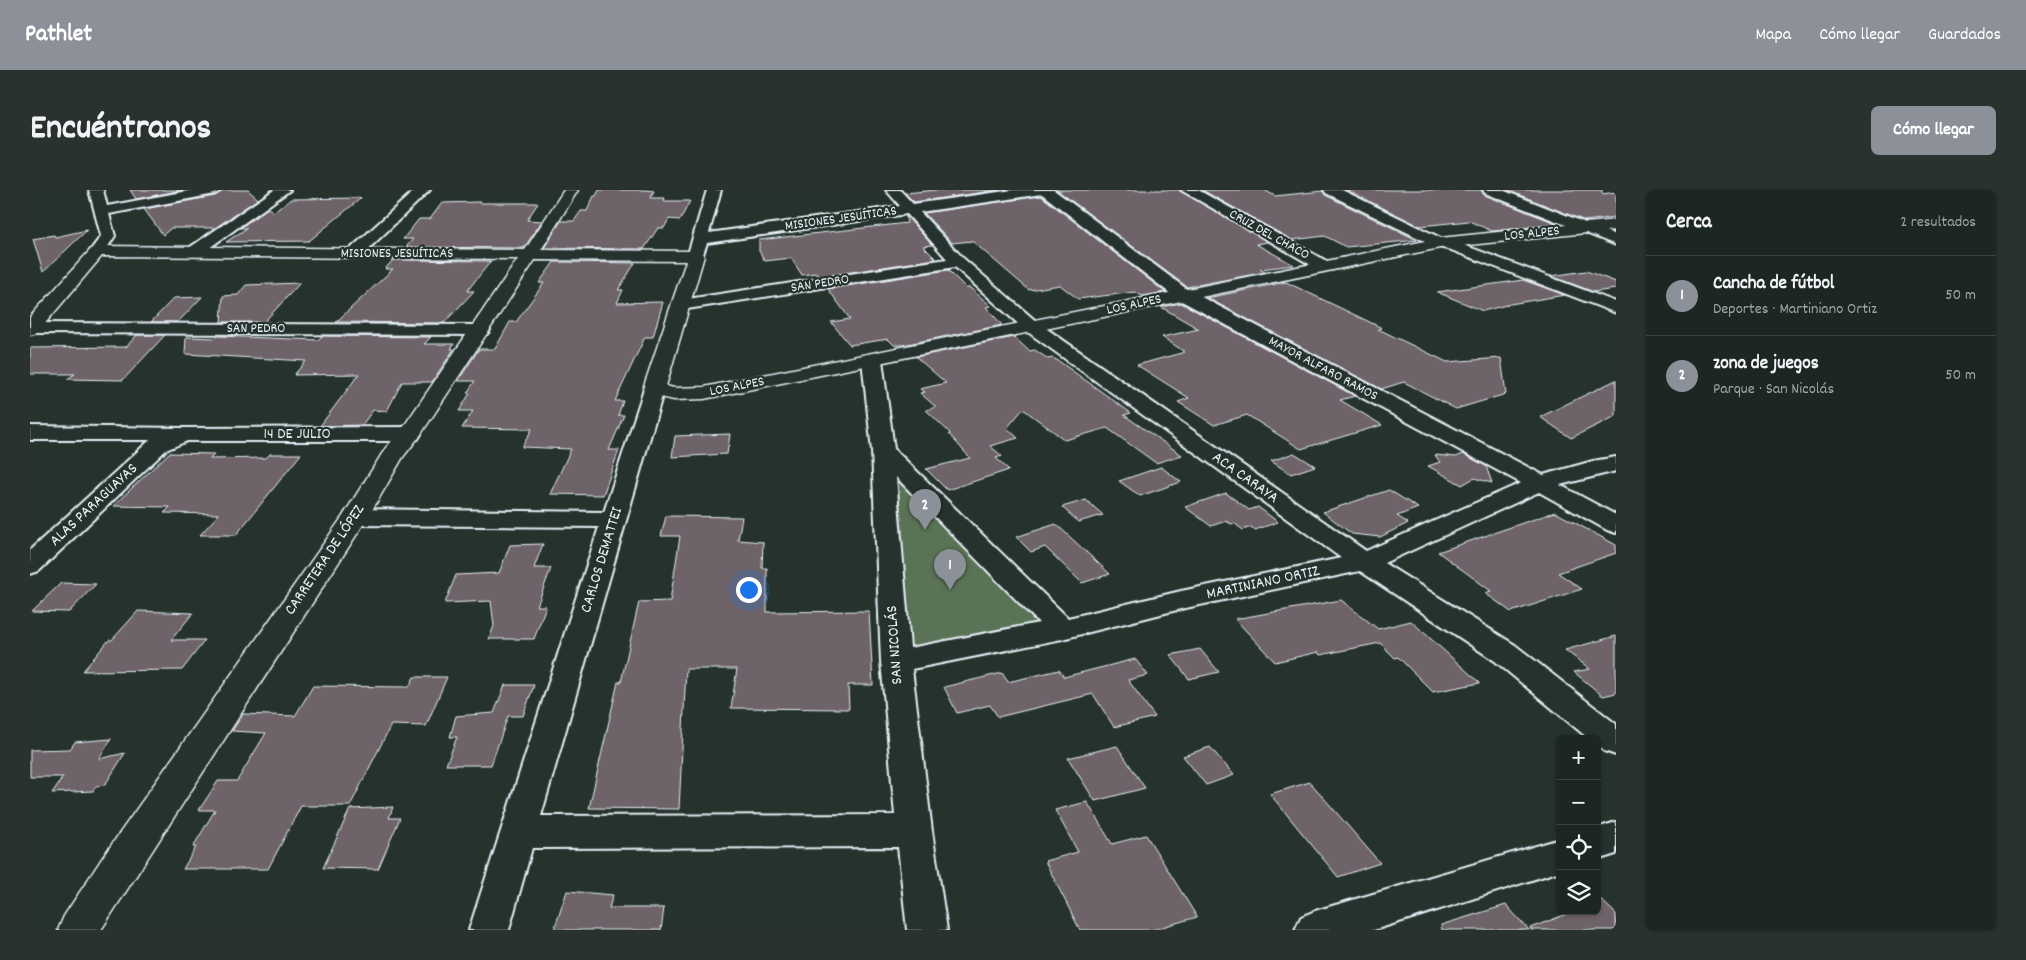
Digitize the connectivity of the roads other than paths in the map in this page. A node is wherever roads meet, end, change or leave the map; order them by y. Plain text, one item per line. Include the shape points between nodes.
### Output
1 (96, 190) edge
2 (215, 190) edge
3 (283, 190) edge
4 (423, 190) edge
5 (571, 190) edge
6 (714, 190) edge
7 (894, 190) edge
8 (1041, 190) edge
9 (1045, 190) edge
10 (1188, 190) edge
11 (1332, 190) edge
12 (1344, 190) edge
13 (1490, 190) edge
14 (1368, 205) junction
15 (912, 209) junction
16 (102, 211) junction
17 (1616, 225) edge
18 (1584, 228) junction
19 (1616, 240) edge
20 (1449, 244) junction
21 (698, 247) junction
22 (98, 251) junction
23 (192, 253) junction
24 (354, 254) junction
25 (528, 254) junction
26 (958, 262) junction
27 (1324, 266) junction
28 (1182, 294) junction
29 (681, 305) junction
30 (1616, 308) edge
31 (1031, 326) junction
32 (31, 329) edge
33 (480, 330) junction
34 (872, 360) junction
35 (654, 389) junction
36 (30, 433) edge
37 (185, 434) junction
38 (410, 434) junction
39 (158, 445) joint
40 (882, 451) junction
41 (1616, 464) edge
42 (1540, 483) junction
43 (355, 517) junction
44 (614, 520) junction
45 (1616, 525) edge
46 (1364, 562) junction
47 (30, 565) edge
48 (1062, 629) junction
49 (896, 660) junction
50 (1616, 742) edge
51 (914, 831) junction
52 (519, 832) junction
53 (1616, 838) edge
54 (1601, 843) edge
55 (1556, 856) edge
56 (78, 930) edge
57 (490, 930) edge
58 (927, 930) edge
59 (1315, 930) edge

1 - 16 street
2 - 16 street
3 - 23 street
4 - 24 street
5 - 25 main road, CARRETERA DE LÓPEZ
6 - 21 street, CARLOS DEMATTEI
7 - 15 street, ACA CARAYA
8 - 15 street, MISIONES JESUÍTICAS
9 - 28 street, MAYOR ALFARO RAMOS
10 - 27 street, CRUZ DEL CHACO
11 - 14 street
12 - 14 street
13 - 18 street
14 - 20 street
15 - 21 street, MISIONES JESUÍTICAS
15 - 26 street, ACA CARAYA
16 - 22 street via 108,236
17 - 18 main road, LOS ALPES
18 - 19 street
18 - 20 main road, LOS ALPES
20 - 27 main road, LOS ALPES
20 - 30 street
21 - 25 main road, MISIONES JESUÍTICAS
21 - 29 main road, CARLOS DEMATTEI
22 - 23 main road, MISIONES JESUÍTICAS
22 - 32 main road
23 - 24 main road, MISIONES JESUÍTICAS
24 - 25 main road, MISIONES JESUÍTICAS
25 - 33 main road, CARRETERA DE LÓPEZ
26 - 29 street, SAN PEDRO
26 - 31 street, ACA CARAYA
27 - 28 main road, LOS ALPES
28 - 31 main road, LOS ALPES
28 - 42 street, MAYOR ALFARO RAMOS
29 - 35 main road, CARLOS DEMATTEI
31 - 34 main road, LOS ALPES
31 - 46 street, ACA CARAYA
32 - 33 street, SAN PEDRO
33 - 38 main road, CARRETERA DE LÓPEZ
34 - 35 main road, LOS ALPES via 704,393 674,394
34 - 40 street, SAN NICOLÁS
35 - 44 street, CARLOS DEMATTEI
36 - 37 street, 14 DE JULIO
37 - 38 street, 14 DE JULIO
37 - 39 street, 14 DE JULIO
38 - 43 main road, CARRETERA DE LÓPEZ via 393,454
39 - 47 street, ALAS PARAGUAYAS
40 - 48 street
40 - 49 street, SAN NICOLÁS
41 - 42 street, MARTINIANO ORTIZ
42 - 45 street, MAYOR ALFARO RAMOS
42 - 46 street, MARTINIANO ORTIZ
43 - 44 street
43 - 56 main road, CARRETERA DE LÓPEZ
44 - 52 street, CARLOS DEMATTEI
46 - 48 street, MARTINIANO ORTIZ via 1181,600
46 - 50 street, ACA CARAYA via 1505,653
48 - 49 street, MARTINIANO ORTIZ
49 - 51 street, SAN NICOLÁS
51 - 52 street
51 - 58 street, SAN NICOLÁS
52 - 57 street, CARLOS DEMATTEI
53 - 54 street
55 - 59 street

